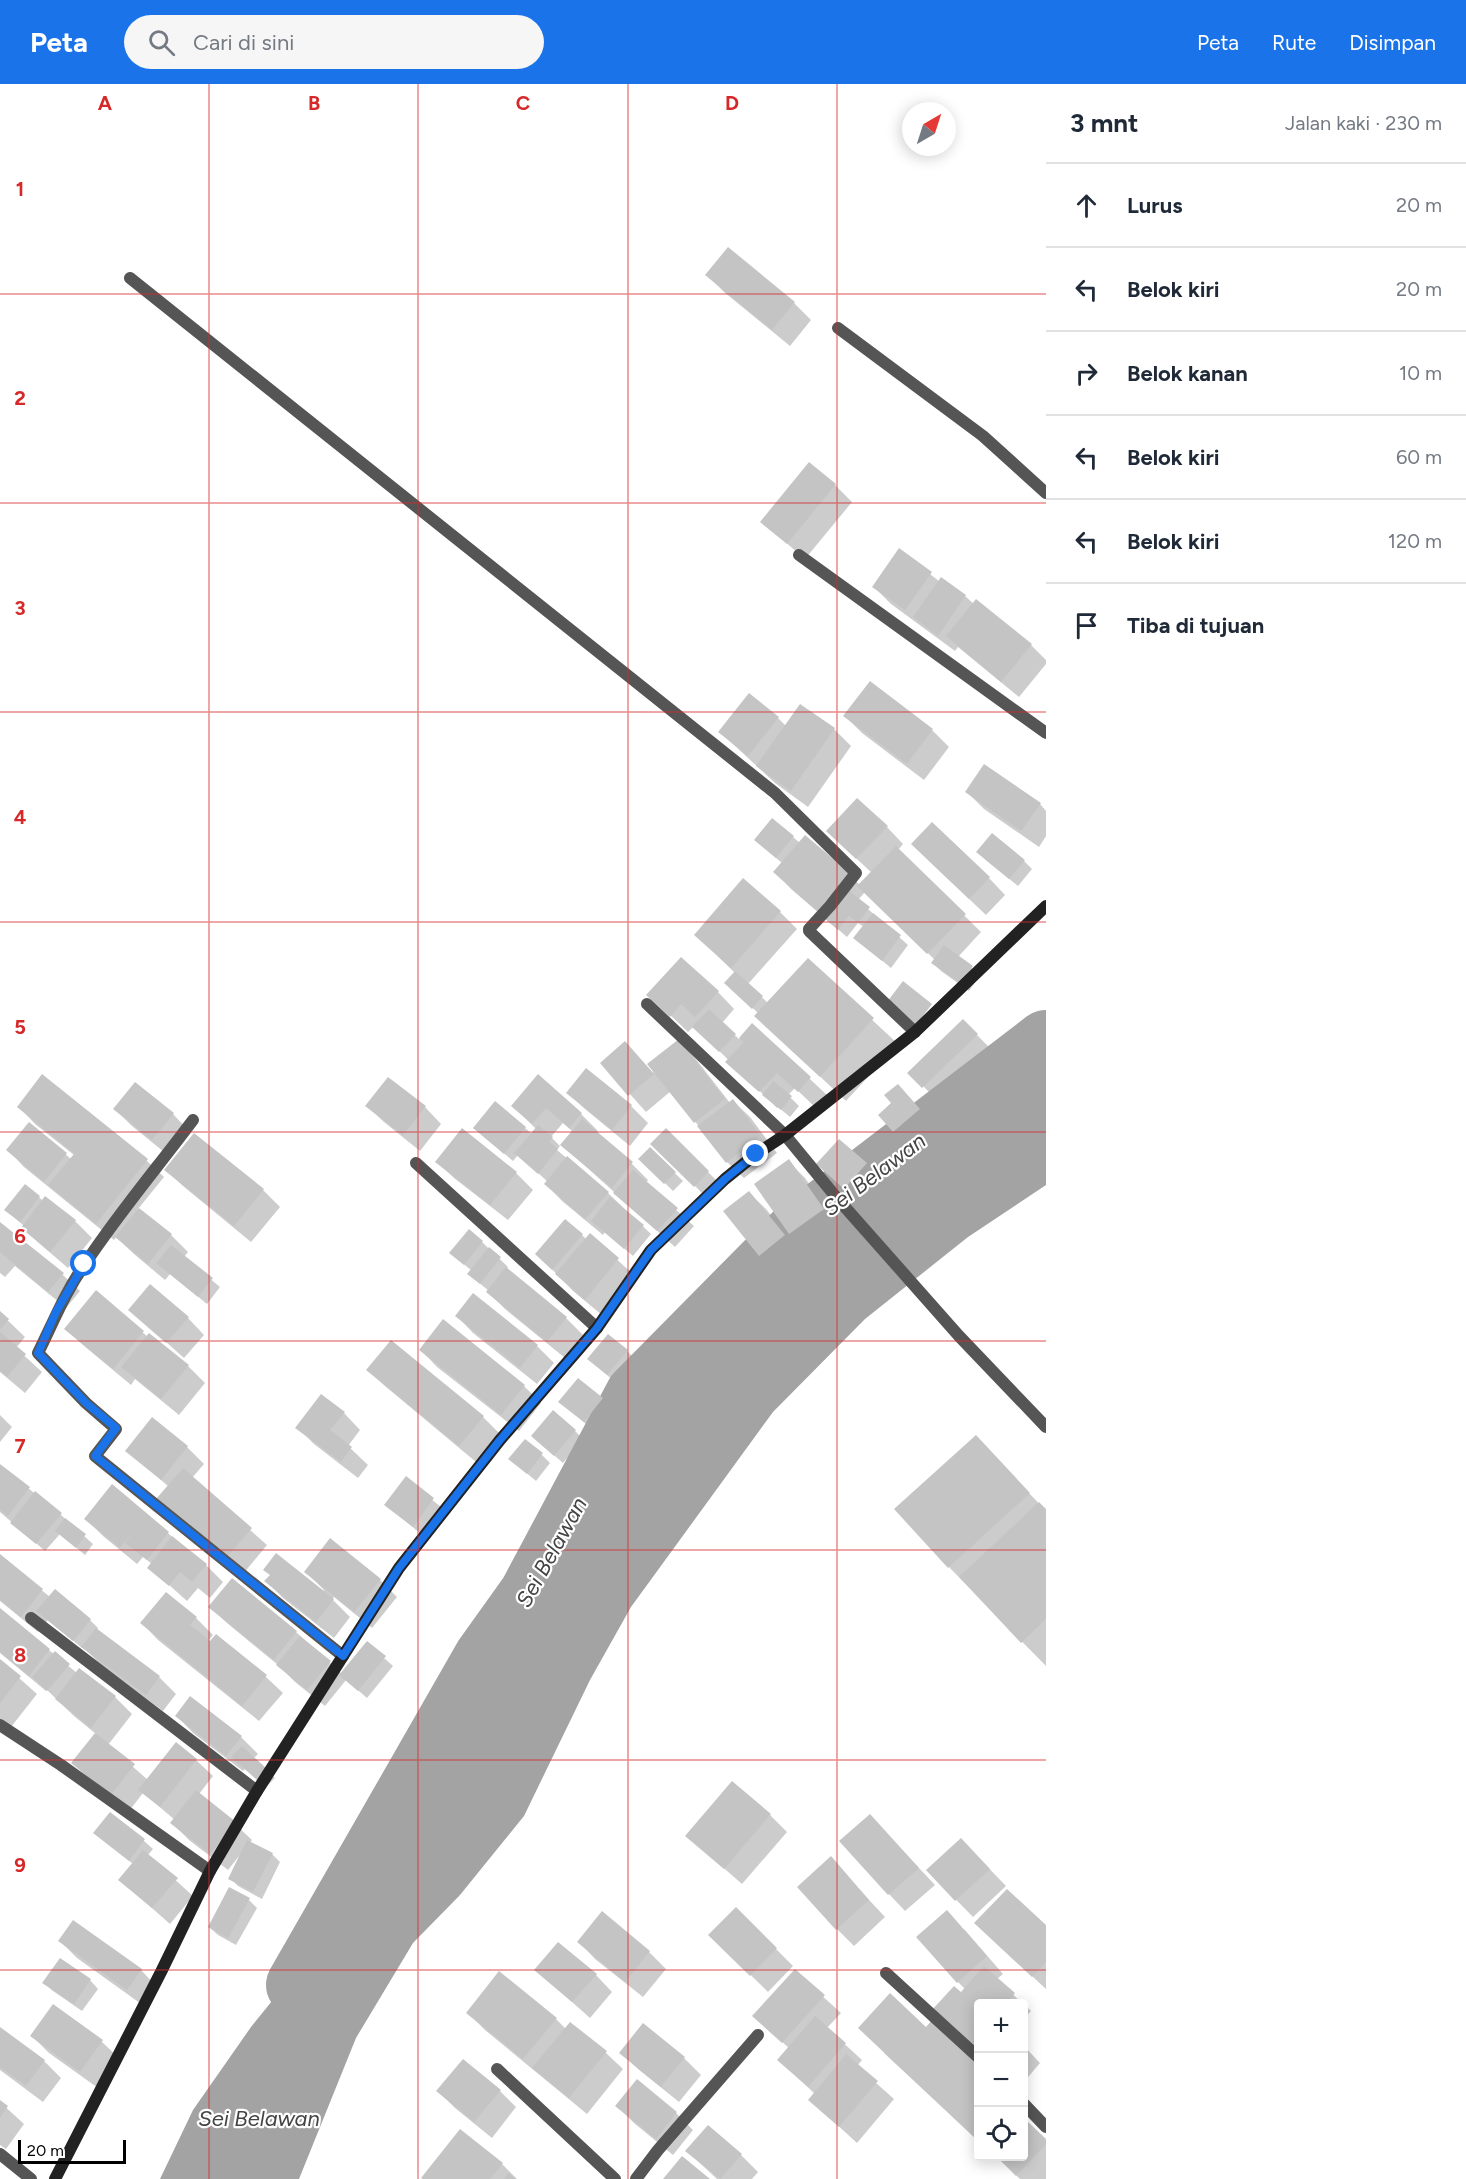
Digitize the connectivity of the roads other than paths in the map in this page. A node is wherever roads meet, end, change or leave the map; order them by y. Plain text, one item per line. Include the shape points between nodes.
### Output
1 (130, 278) dead end
2 (838, 328) dead end
3 (1046, 493) edge
4 (799, 555) dead end
5 (1046, 733) edge
6 (1046, 906) edge
7 (646, 1004) dead end
8 (915, 1032) junction
9 (193, 1120) dead end
10 (785, 1135) junction
11 (416, 1163) dead end
12 (597, 1328) junction
13 (1046, 1427) edge
14 (31, 1618) dead end
15 (343, 1656) junction
16 (0, 1725) edge
17 (257, 1791) junction
18 (210, 1870) junction
19 (886, 1973) dead end
20 (758, 2035) dead end
21 (974, 2053) edge
22 (497, 2069) dead end
23 (1026, 2107) edge
24 (1046, 2127) edge
25 (0, 2154) edge
26 (31, 2179) edge
27 (55, 2179) edge
28 (615, 2179) edge
29 (636, 2179) edge

1 - 8 street via 775,793 856,873 809,931
2 - 3 street via 983,436
4 - 5 street
6 - 8 street
7 - 10 street
8 - 10 street
9 - 15 street via 84,1264 38,1353 116,1428 95,1456
10 - 12 street via 725,1179 651,1250
10 - 13 street via 959,1336
11 - 12 street
12 - 15 street via 500,1440 399,1568
14 - 17 street
15 - 17 street
16 - 18 street
17 - 18 street
18 - 27 street
19 - 21 street
20 - 29 street
22 - 28 street
23 - 24 street
25 - 26 street

